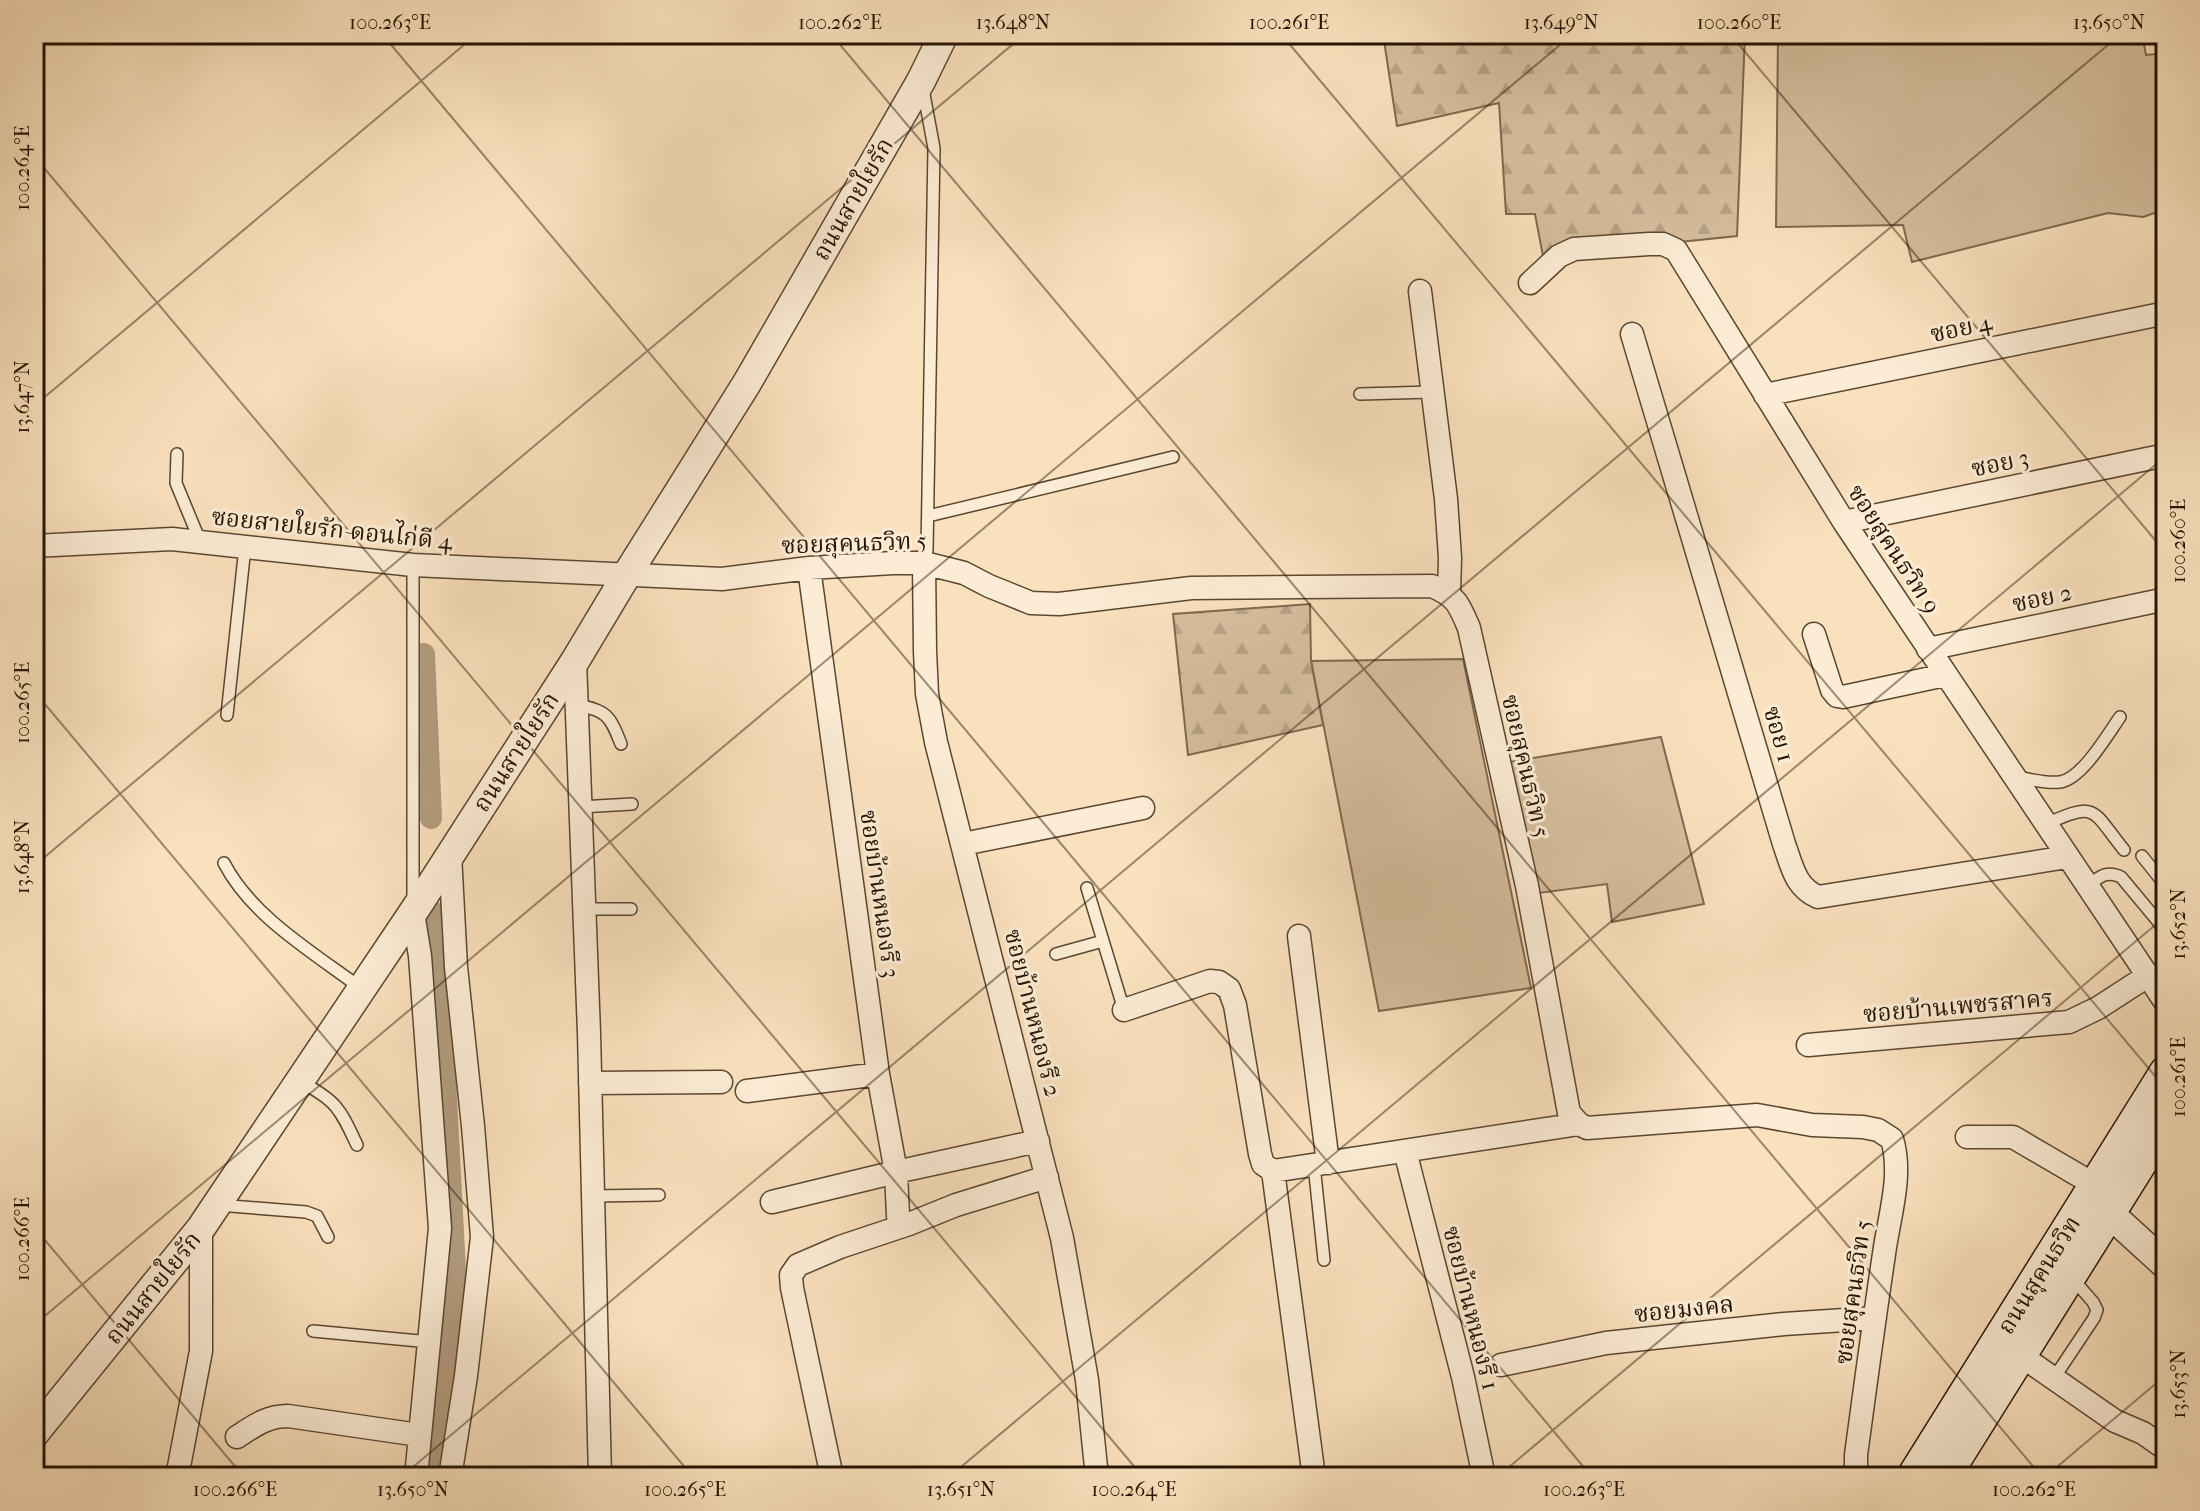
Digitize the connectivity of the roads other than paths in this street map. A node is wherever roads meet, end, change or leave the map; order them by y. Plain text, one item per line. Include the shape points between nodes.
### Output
1 (943, 35) edge
2 (921, 81) junction
3 (1530, 283) dead end
4 (1420, 291) dead end
5 (2166, 313) edge
6 (1632, 334) dead end
7 (1432, 392) junction
8 (1360, 394) dead end
9 (1765, 395) junction
10 (177, 454) dead end
11 (2166, 455) edge
12 (1173, 457) dead end
13 (928, 516) junction
14 (1844, 522) junction
15 (200, 542) junction
16 (34, 546) edge
17 (245, 547) junction
18 (924, 563) junction
19 (413, 565) junction
20 (809, 568) junction
21 (626, 576) junction
22 (1449, 593) junction
23 (2166, 599) edge
24 (1814, 634) dead end
25 (1928, 649) junction
26 (575, 661) junction
27 (1945, 675) junction
28 (576, 705) junction
29 (227, 715) dead end
30 (2120, 717) dead end
31 (621, 744) dead end
32 (2013, 777) junction
33 (632, 804) dead end
34 (580, 807) junction
35 (1143, 808) dead end
36 (2046, 824) junction
37 (963, 844) junction
38 (2124, 850) dead end
39 (450, 854) junction
40 (2142, 856) dead end
41 (2067, 857) junction
42 (224, 863) dead end
43 (2087, 886) junction
44 (2166, 886) edge
45 (1087, 888) dead end
46 (584, 909) junction
47 (631, 909) dead end
48 (413, 913) junction
49 (2166, 931) edge
50 (1299, 936) dead end
51 (1103, 941) junction
52 (1056, 954) dead end
53 (2149, 975) junction
54 (362, 990) junction
55 (2166, 1003) edge
56 (1124, 1010) joint
57 (1808, 1045) dead end
58 (2166, 1072) edge
59 (878, 1074) junction
60 (301, 1082) junction
61 (721, 1082) dead end
62 (590, 1083) junction
63 (747, 1091) dead end
64 (2166, 1122) edge
65 (1579, 1124) junction
66 (1967, 1137) dead end
67 (1038, 1141) junction
68 (357, 1145) dead end
69 (1405, 1151) junction
70 (1321, 1164) junction
71 (1273, 1171) junction
72 (896, 1172) junction
73 (1047, 1177) junction
74 (659, 1195) dead end
75 (593, 1196) junction
76 (2097, 1199) junction
77 (772, 1202) dead end
78 (217, 1205) junction
79 (900, 1227) junction
80 (201, 1228) junction
81 (328, 1237) dead end
82 (2164, 1258) edge
83 (1324, 1260) dead end
84 (2069, 1276) junction
85 (1875, 1318) junction
86 (313, 1331) dead end
87 (430, 1342) junction
88 (2020, 1355) junction
89 (1501, 1365) dead end
90 (2054, 1378) junction
91 (34, 1434) edge
92 (419, 1435) junction
93 (237, 1437) dead end
94 (2166, 1449) edge
95 (177, 1477) edge
96 (416, 1477) edge
97 (450, 1477) edge
98 (600, 1477) edge
99 (832, 1477) edge
100 (1097, 1477) edge
101 (1314, 1477) edge
102 (1484, 1477) edge
103 (1856, 1477) edge
104 (1913, 1477) edge
105 (1944, 1477) edge

1 - 2 street, ถนนสายใยรัก
2 - 13 lane via 934,148
2 - 21 street, ถนนสายใยรัก via 747,383
3 - 9 street, ซอยสุคนธวิท 9 via 1574,249 1663,244 1676,250
4 - 7 street
5 - 9 street, ซอย 4
6 - 41 street, ซอย 1 via 1784,844 1806,892 1818,897
7 - 8 lane
7 - 22 street via 1448,524
9 - 14 street, ซอยสุคนธวิท 9
10 - 15 lane via 176,483
11 - 14 street, ซอย 3
12 - 13 lane
13 - 18 lane
14 - 25 street, ซอยสุคนธวิท 9
15 - 16 street, ซอยสายใยรัก-ดอนไก่ดี 4
15 - 17 street, ซอยสายใยรัก-ดอนไก่ดี 4
17 - 19 street, ซอยสายใยรัก-ดอนไก่ดี 4
17 - 29 lane
18 - 20 street, ซอยสุคนธวิท 5
18 - 22 street, ซอยสุคนธวิท 5 via 964,573 1031,603 1231,586 1432,586
18 - 37 street, ซอยบ้านหนองรี 2 via 927,694
19 - 21 street, ซอยสายใยรัก-ดอนไก่ดี 4
19 - 48 lane
20 - 21 street, ซอยสุคนธวิท 5 via 722,579
20 - 59 street, ซอยบ้านหนองรี 3
21 - 26 street, ถนนสายใยรัก
22 - 65 street, ซอยสุคนธวิท 5 via 1469,628 1527,886 1569,1113
23 - 25 street, ซอย 2
24 - 27 street via 1837,696
25 - 27 street, ซอยสุคนธวิท 9
26 - 28 street
26 - 39 street, ถนนสายใยรัก
27 - 32 street, ซอยสุคนธวิท 9
28 - 31 lane via 602,711
28 - 34 street
30 - 32 lane via 2071,778 2061,782
32 - 36 street, ซอยสุคนธวิท 9
33 - 34 lane
34 - 46 street
35 - 37 street
36 - 38 lane via 2087,810
36 - 41 street, ซอยสุคนธวิท 9
37 - 67 street, ซอยบ้านหนองรี 2
39 - 48 street, ถนนสายใยรัก
39 - 97 street via 482,1237
40 - 44 lane
41 - 43 street, ซอยสุคนธวิท 9
42 - 54 lane via 243,894 270,919
43 - 49 lane via 2104,874 2121,877
43 - 53 street, ซอยสุคนธวิท 9
45 - 51 lane
46 - 47 lane
46 - 62 street
48 - 54 street, ถนนสายใยรัก
48 - 87 street via 440,1228
50 - 70 street
51 - 52 lane
51 - 56 lane
53 - 55 street, ซอยสุคนธวิท 9
53 - 57 street, ซอยบ้านเพชรสาคร via 2069,1022
54 - 60 street, ถนนสายใยรัก
56 - 71 street via 1210,981 1229,989 1260,1154
58 - 76 main road, ถนนสุคนธวิท
59 - 63 street
59 - 72 street, ซอยบ้านหนองรี 3
60 - 68 lane via 334,1102
60 - 78 street, ถนนสายใยรัก
61 - 62 street
62 - 75 street
64 - 76 main road, ถนนสุคนธวิท
65 - 69 street
65 - 85 street, ซอยสุคนธวิท 5 via 1587,1128 1757,1115 1863,1127 1892,1139 1898,1173
66 - 76 street via 2013,1137
67 - 72 street
67 - 73 street, ซอยบ้านหนองรี 2
69 - 70 street
69 - 102 street, ซอยบ้านหนองรี 1
70 - 71 street
70 - 83 lane
71 - 101 street
72 - 77 street
72 - 79 street, ซอยบ้านหนองรี 3
73 - 79 street
73 - 100 street, ซอยบ้านหนองรี 2 via 1087,1380
74 - 75 lane
75 - 98 street
76 - 82 street
76 - 84 main road, ถนนสุคนธวิท
76 - 104 main road, ถนนสุคนธวิท
78 - 80 street, ถนนสายใยรัก
78 - 81 lane via 306,1212 317,1216
79 - 99 street via 807,1261 791,1275
80 - 91 street, ถนนสายใยรัก
80 - 95 street via 201,1351
84 - 88 main road, ถนนสุคนธวิท
84 - 90 lane via 2097,1310
85 - 89 street, ซอยมงคล via 1606,1343
85 - 103 street, ซอยสุคนธวิท 5
86 - 87 lane
87 - 92 street
88 - 90 street
88 - 105 main road, ถนนสุคนธวิท
90 - 94 street
92 - 93 street via 275,1416
92 - 96 street

